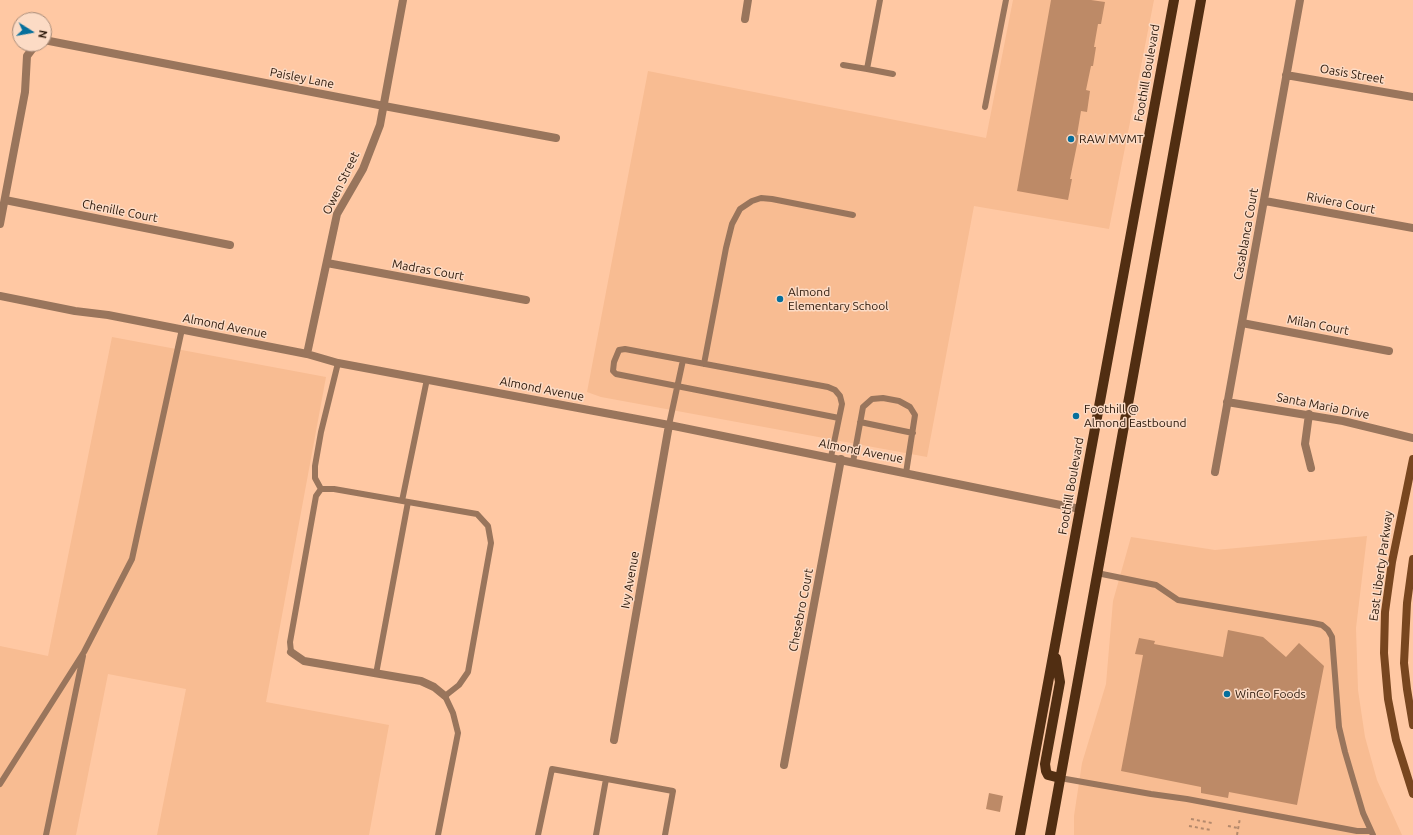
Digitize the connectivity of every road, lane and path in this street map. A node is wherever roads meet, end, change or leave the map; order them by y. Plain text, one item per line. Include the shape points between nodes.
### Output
1 (403, 0) edge
2 (748, 0) edge
3 (880, 0) edge
4 (1006, 0) edge
5 (1174, 0) edge
6 (1201, 0) edge
7 (1300, 0) edge
8 (745, 19) dead end
9 (52, 42) edge
10 (30, 52) edge
11 (843, 65) dead end
12 (867, 69) junction
13 (893, 74) dead end
14 (1286, 75) junction
15 (1413, 97) edge
16 (384, 106) junction
17 (985, 107) dead end
18 (556, 138) dead end
19 (5, 200) junction
20 (1265, 201) junction
21 (853, 215) dead end
22 (0, 224) edge
23 (1413, 228) edge
24 (230, 245) dead end
25 (327, 263) junction
26 (0, 296) edge
27 (526, 300) dead end
28 (1242, 323) junction
29 (182, 330) junction
30 (1389, 351) dead end
31 (307, 354) junction
32 (683, 360) junction
33 (338, 363) junction
34 (704, 364) junction
35 (427, 379) junction
36 (677, 386) junction
37 (1227, 402) junction
38 (1309, 414) junction
39 (839, 418) junction
40 (860, 422) junction
41 (669, 425) junction
42 (913, 433) junction
43 (1413, 438) edge
44 (831, 458) junction
45 (842, 459) junction
46 (1413, 459) edge
47 (853, 462) junction
48 (1311, 468) dead end
49 (1214, 472) dead end
50 (906, 473) junction
51 (321, 489) junction
52 (405, 502) junction
53 (1080, 509) junction
54 (1413, 559) edge
55 (1097, 574) junction
56 (1055, 650) junction
57 (84, 652) junction
58 (291, 652) joint
59 (376, 674) junction
60 (444, 696) junction
61 (1413, 725) edge
62 (614, 740) dead end
63 (784, 765) dead end
64 (1060, 778) junction
65 (606, 779) junction
66 (0, 784) edge
67 (1413, 794) edge
68 (1191, 819) dead end
69 (1212, 823) dead end
70 (1189, 826) dead end
71 (1228, 826) dead end
72 (1238, 828) dead end
73 (1211, 830) dead end
74 (1371, 833) edge
75 (46, 835) edge
76 (438, 835) edge
77 (538, 835) edge
78 (596, 835) edge
79 (665, 835) edge
80 (1020, 835) edge
81 (1050, 835) edge

1 - 16 street, Owen Street
2 - 8 street
3 - 12 lane
4 - 17 lane
5 - 53 main road, Foothill Boulevard
6 - 55 main road
7 - 14 street, Casablanca Court
9 - 16 street, Paisley Lane
10 - 19 street via 27,56 25,92
11 - 12 lane
12 - 13 lane
14 - 15 street, Oasis Street
14 - 20 street, Casablanca Court
16 - 18 street, Paisley Lane
16 - 25 street, Owen Street via 364,169 337,214
19 - 22 street
19 - 24 street, Chenille Court
20 - 23 street, Riviera Court
20 - 28 street, Casablanca Court
21 - 34 lane via 761,198 740,209 732,224 726,248
25 - 27 street, Madras Court
25 - 31 street, Owen Street
26 - 29 street, Almond Avenue
28 - 30 street, Milan Court
28 - 37 street, Casablanca Court
29 - 31 street, Almond Avenue
29 - 57 lane via 132,559
31 - 33 street, Almond Avenue
32 - 34 lane
32 - 36 lane
32 - 36 lane via 625,349 619,350 614,362 613,371 616,374
33 - 35 street, Almond Avenue
33 - 51 lane via 315,466 315,478
34 - 39 lane via 828,387 840,396 842,404
35 - 41 street, Almond Avenue
35 - 52 lane
36 - 39 lane
36 - 41 lane
37 - 38 street, Santa Maria Drive
37 - 49 street, Casablanca Court
38 - 43 street, Santa Maria Drive
38 - 48 street via 1305,444
39 - 44 lane
40 - 42 lane
40 - 42 lane via 863,407 872,399 899,401 910,407 915,415
40 - 47 lane
41 - 44 street, Almond Avenue
41 - 62 street, Ivy Avenue
42 - 50 lane
44 - 45 street, Almond Avenue
45 - 47 street, Almond Avenue
45 - 63 street, Chesebro Court
46 - 67 street, East Liberty Parkway via 1392,562 1384,646 1385,677 1393,726 1401,761
47 - 50 street, Almond Avenue
50 - 53 street, Almond Avenue
51 - 52 lane
51 - 58 lane via 316,496 290,642
52 - 59 lane
52 - 60 lane via 477,514 488,526 491,543 468,672 459,685
53 - 56 main road, Foothill Boulevard
54 - 61 street via 1407,603 1404,663
55 - 64 main road
55 - 74 lane via 1156,585 1178,600 1313,623 1328,630 1332,637 1339,727
56 - 64 main road via 1060,682 1046,771 1048,775
56 - 80 main road, Foothill Boulevard
57 - 66 lane
57 - 75 lane
58 - 59 street via 304,661
59 - 60 street via 421,681 434,687
60 - 76 lane via 453,713 458,733
64 - 74 lane
64 - 81 main road
65 - 77 lane via 552,768
65 - 78 lane
65 - 79 lane via 672,792
68 - 69 path
70 - 73 path
71 - 72 path

